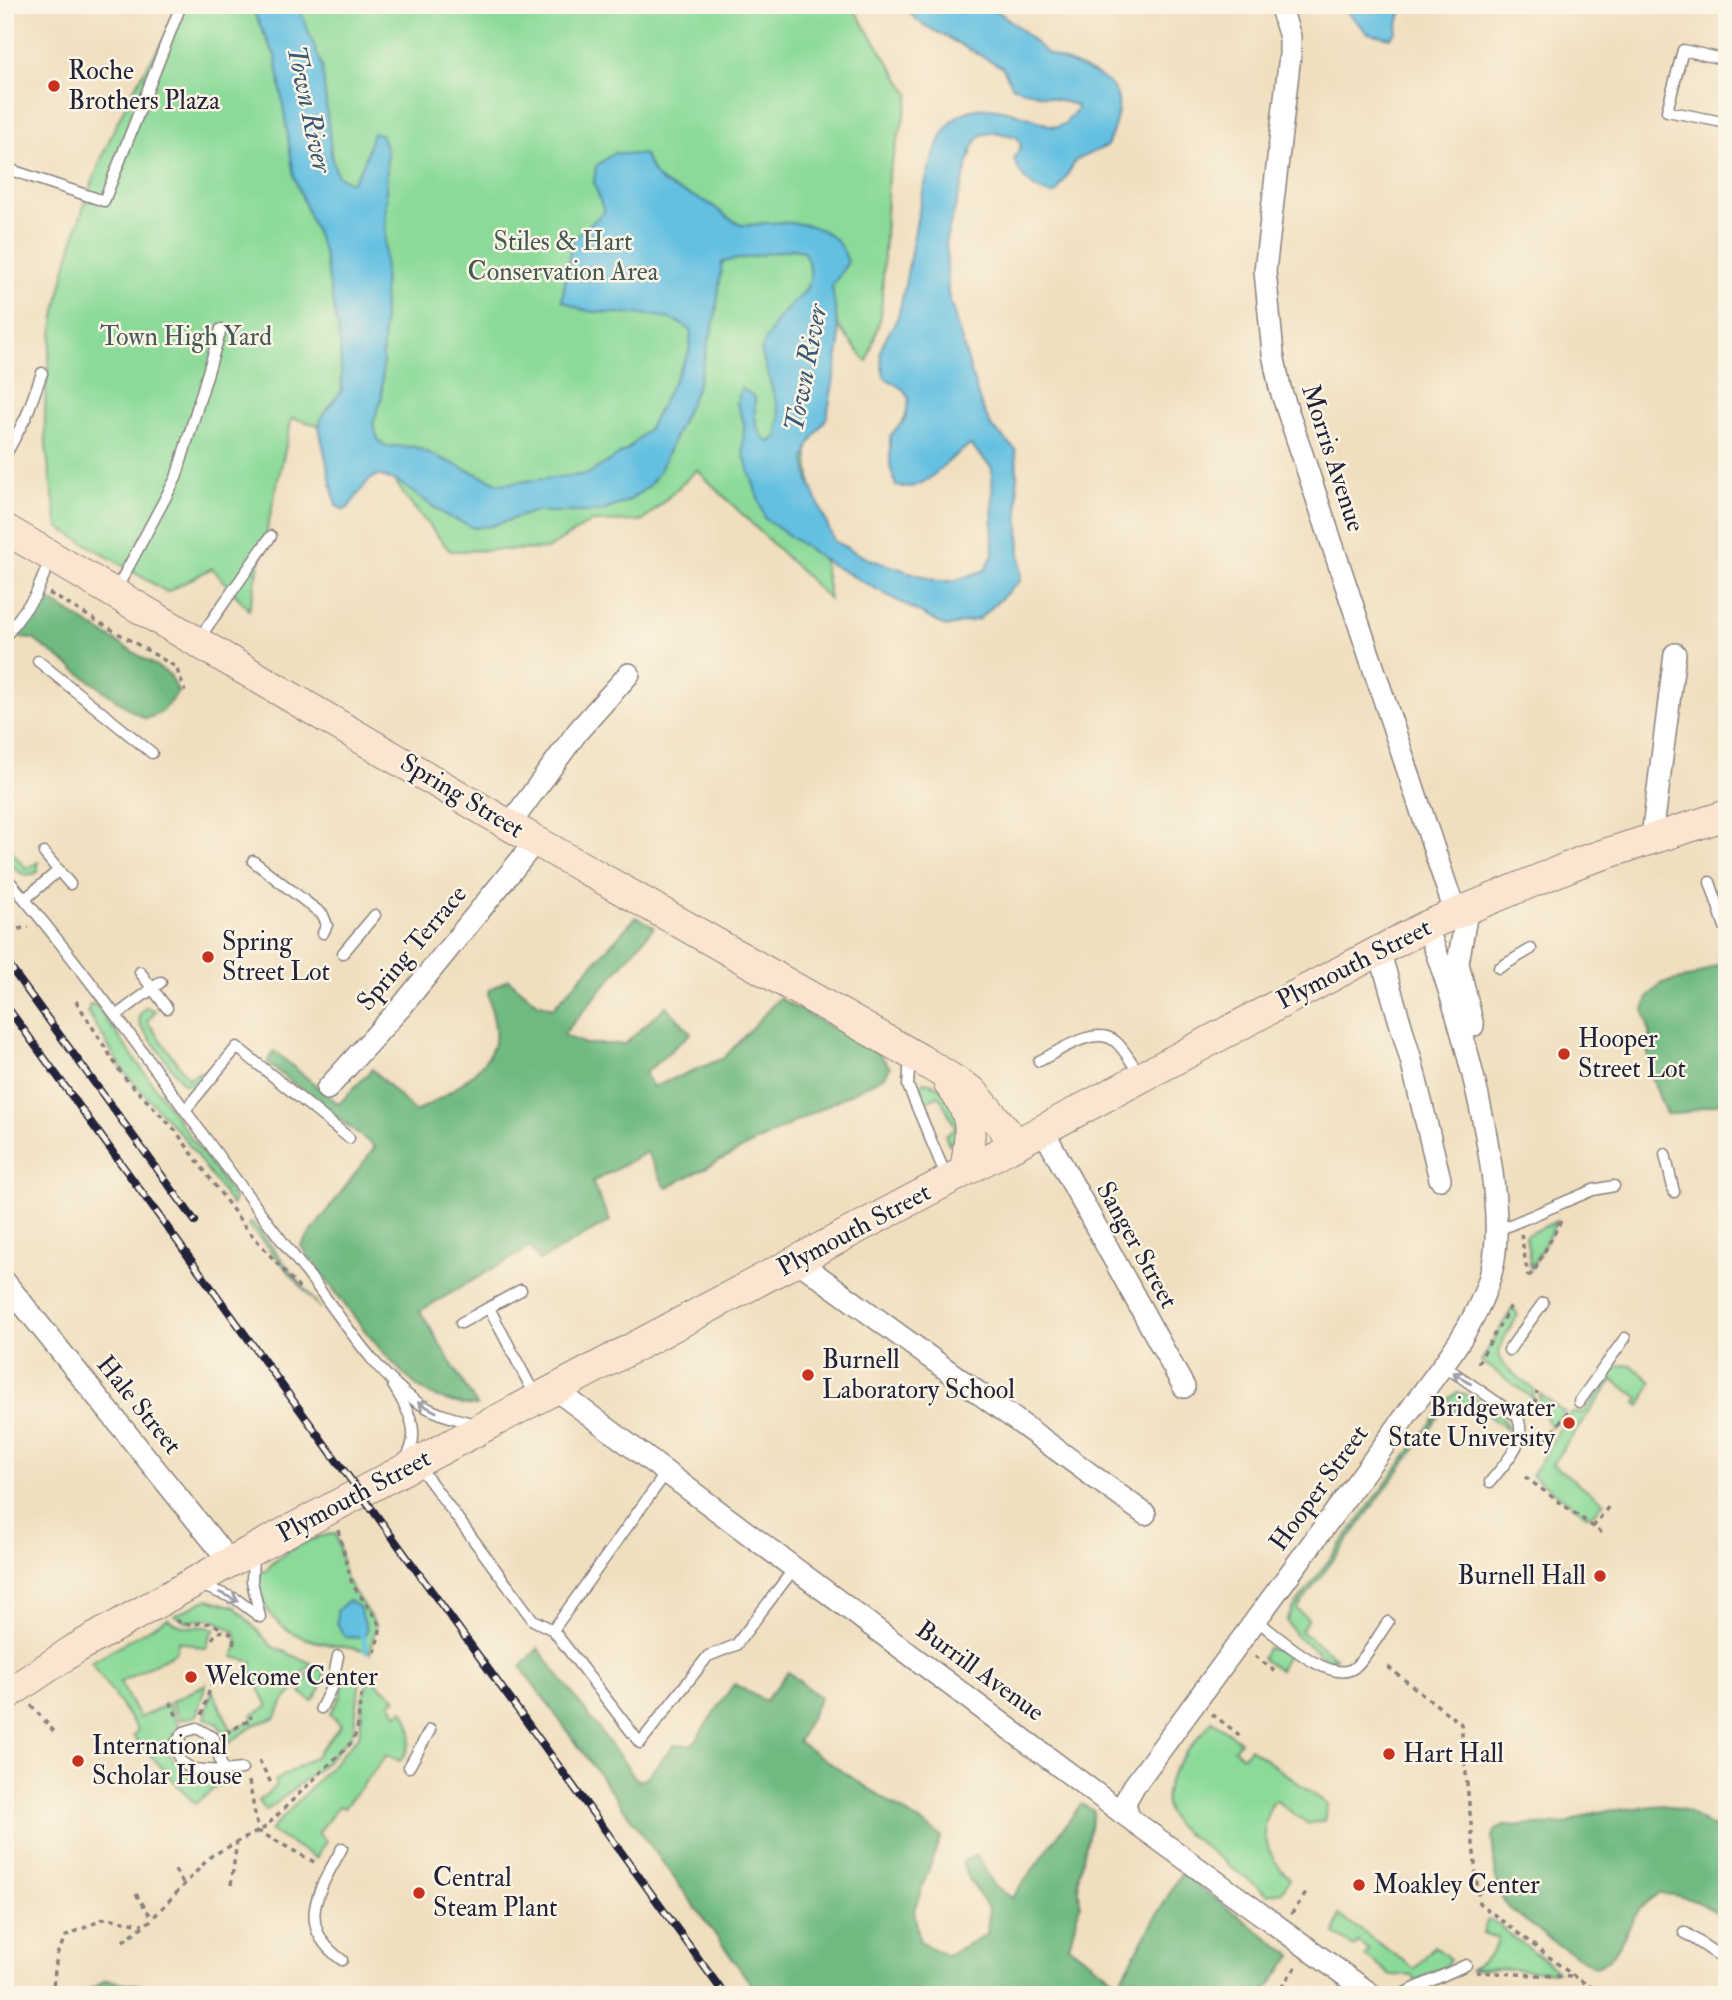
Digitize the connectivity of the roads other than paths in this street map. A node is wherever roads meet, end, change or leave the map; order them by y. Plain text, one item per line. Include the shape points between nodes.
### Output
1 (181, 5) edge
2 (1280, 5) edge
3 (1727, 60) edge
4 (1727, 123) edge
5 (5, 168) edge
6 (221, 329) dead end
7 (42, 373) dead end
8 (5, 456) edge
9 (5, 529) edge
10 (271, 536) dead end
11 (52, 557) junction
12 (115, 593) junction
13 (5, 637) edge
14 (198, 640) junction
15 (1675, 654) dead end
16 (38, 661) dead end
17 (629, 674) dead end
18 (152, 753) dead end
19 (1727, 815) edge
20 (510, 824) junction
21 (1652, 837) junction
22 (536, 841) junction
23 (44, 853) dead end
24 (253, 862) dead end
25 (59, 870) junction
26 (5, 876) edge
27 (1710, 882) dead end
28 (71, 884) dead end
29 (25, 899) junction
30 (1461, 909) junction
31 (375, 915) dead end
32 (1426, 926) junction
33 (1725, 927) edge
34 (323, 933) dead end
35 (1531, 948) dead end
36 (1379, 950) junction
37 (343, 953) dead end
38 (1499, 968) dead end
39 (140, 972) dead end
40 (157, 986) junction
41 (167, 1008) dead end
42 (117, 1015) junction
43 (209, 1061) dead end
44 (923, 1061) junction
45 (1039, 1061) dead end
46 (217, 1072) junction
47 (1141, 1076) junction
48 (327, 1089) dead end
49 (186, 1109) junction
50 (1031, 1137) junction
51 (349, 1139) dead end
52 (1665, 1154) dead end
53 (957, 1176) junction
54 (1440, 1179) dead end
55 (1614, 1186) dead end
56 (1492, 1187) junction
57 (1674, 1192) dead end
58 (1496, 1231) junction
59 (796, 1260) junction
60 (5, 1282) edge
61 (521, 1290) dead end
62 (1544, 1303) dead end
63 (489, 1308) junction
64 (461, 1324) dead end
65 (1625, 1338) dead end
66 (1509, 1350) dead end
67 (1443, 1365) junction
68 (382, 1368) junction
69 (1184, 1387) dead end
70 (546, 1395) junction
71 (1579, 1402) dead end
72 (483, 1426) junction
73 (406, 1468) junction
74 (666, 1473) junction
75 (1490, 1482) dead end
76 (1145, 1514) dead end
77 (241, 1556) junction
78 (793, 1570) junction
79 (194, 1583) junction
80 (1256, 1620) junction
81 (1388, 1622) dead end
82 (553, 1630) junction
83 (338, 1656) dead end
84 (16, 1698) edge
85 (321, 1708) dead end
86 (430, 1730) dead end
87 (409, 1767) dead end
88 (223, 1771) junction
89 (245, 1774) road end
90 (1128, 1815) junction
91 (342, 1848) dead end
92 (1685, 1932) dead end
93 (342, 1960) dead end
94 (1727, 1961) edge
95 (1468, 1970) road end
96 (1373, 1995) edge
97 (1400, 1995) edge

1 - 5 lane via 104,201
2 - 30 street, Morris Avenue via 1290,37 1290,55 1265,271 1272,354
3 - 4 lane via 1683,50 1667,111
6 - 12 lane via 176,478
7 - 8 lane
9 - 11 main road, Spring Street
10 - 14 lane
11 - 12 main road, Spring Street
11 - 13 lane via 39,587
12 - 14 main road, Spring Street
14 - 20 main road, Spring Street
15 - 21 street
16 - 18 lane
17 - 20 street via 578,731
19 - 21 main road, Plymouth Street
20 - 22 main road, Spring Street
21 - 30 main road, Plymouth Street
22 - 44 main road, Spring Street
22 - 48 street, Spring Terrace via 402,1006
23 - 25 lane
24 - 34 lane via 323,915 327,925
25 - 28 lane
25 - 29 lane
26 - 29 lane
27 - 33 lane
29 - 42 lane
30 - 32 main road, Plymouth Street
30 - 56 street via 1458,963 1489,1095
31 - 37 lane
32 - 36 main road, Plymouth Street
32 - 56 street, Hooper Street via 1443,970 1479,1107
35 - 38 lane
36 - 47 main road, Plymouth Street
36 - 54 street
39 - 40 lane
40 - 41 lane
40 - 42 lane
42 - 49 lane
43 - 46 lane
44 - 50 main road, Spring Street via 993,1091 1018,1113
44 - 53 lane via 908,1086
44 - 53 main road via 969,1113 970,1138
45 - 47 lane via 1092,1036 1106,1037 1116,1041
46 - 49 lane
46 - 51 lane via 237,1047
47 - 50 main road, Plymouth Street
49 - 68 lane via 247,1196
50 - 53 main road, Plymouth Street
50 - 69 street, Sanger Street
52 - 57 lane
53 - 59 main road, Plymouth Street
55 - 58 lane via 1593,1190
56 - 58 street, Hooper Street
58 - 67 street, Hooper Street via 1485,1290 1462,1339
59 - 70 main road, Plymouth Street
59 - 76 street
60 - 77 street, Hale Street
61 - 63 lane
62 - 66 lane
63 - 64 lane
63 - 70 lane
65 - 71 lane
75 -> 67 lane via 1518,1443 1521,1424 1517,1416
67 - 80 street, Hooper Street
72 -> 68 lane via 418,1403
68 - 73 lane via 414,1427
70 - 72 main road, Plymouth Street
70 - 74 street, Burrill Avenue
72 - 73 main road, Plymouth Street
73 - 77 main road, Plymouth Street
73 - 82 lane via 533,1620
74 - 78 street, Burrill Avenue
74 - 82 lane
77 - 79 main road, Plymouth Street
79 -> 77 lane via 236,1599 260,1617
78 - 82 lane via 736,1645 708,1656 640,1743
78 - 90 street, Burrill Avenue
79 - 84 main road, Plymouth Street via 75,1649
80 - 81 lane via 1333,1672 1349,1671
80 - 90 street, Hooper Street via 1134,1786 1125,1802
83 - 85 lane via 332,1686
86 - 87 lane
88 - 88 lane via 210,1733 190,1729 179,1737 176,1749 186,1766
88 - 89 lane
90 - 96 street, Burrill Avenue
91 - 93 lane via 317,1894 314,1916 325,1946
92 - 94 lane
95 - 97 lane

